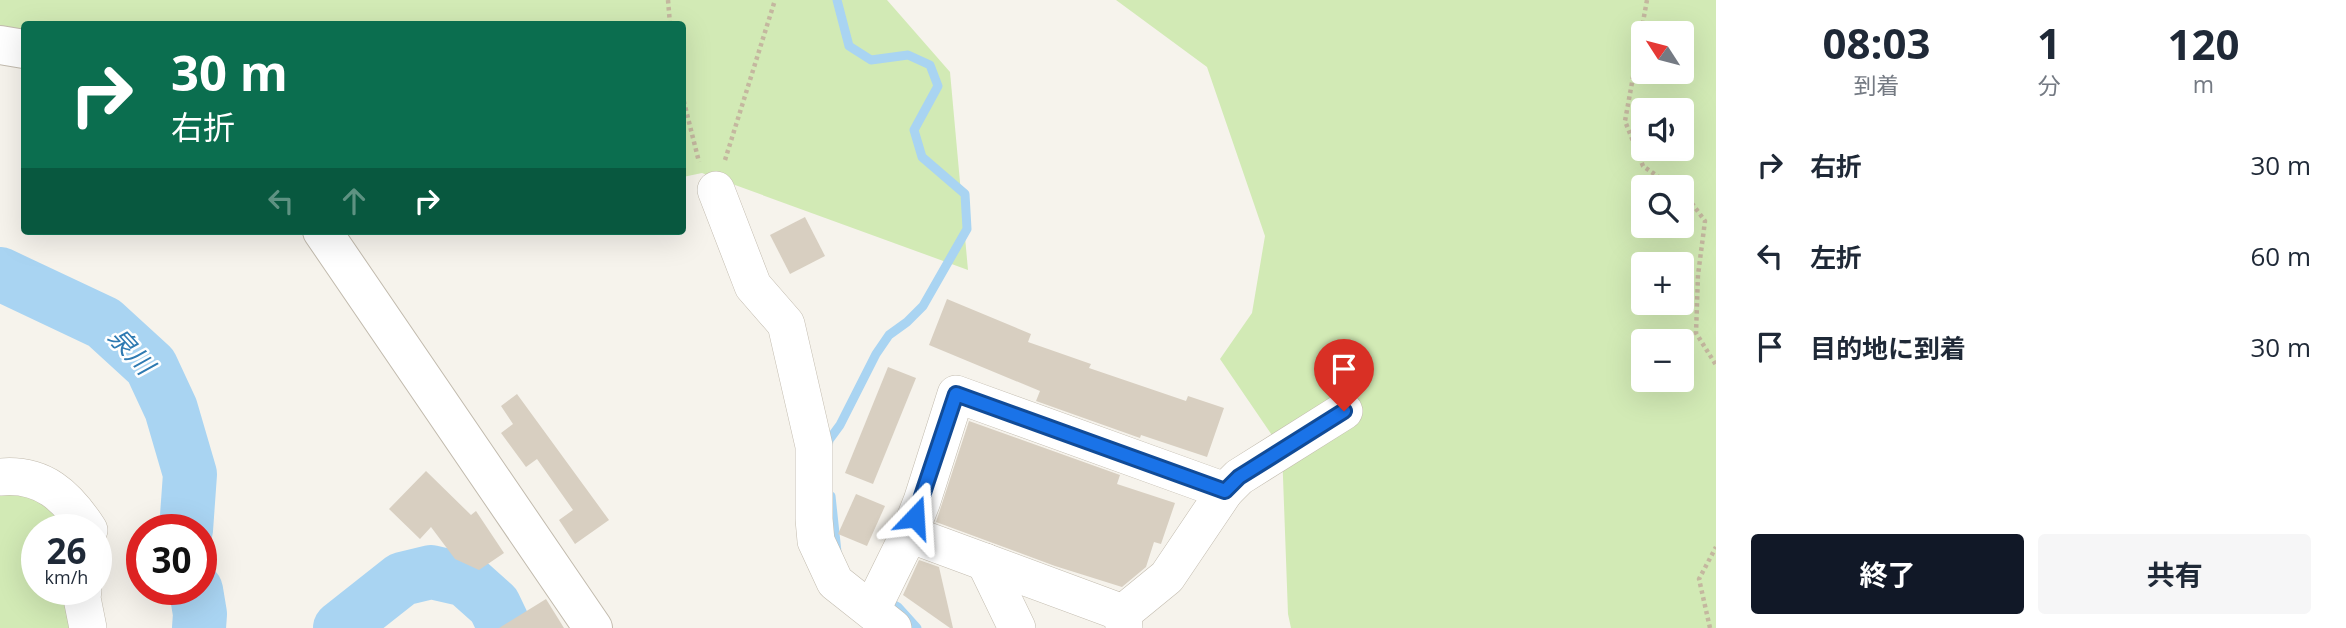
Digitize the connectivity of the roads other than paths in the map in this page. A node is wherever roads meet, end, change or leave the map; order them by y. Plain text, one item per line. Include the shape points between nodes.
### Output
1 (0, 45) edge
2 (21, 48) edge
3 (716, 190) road end
4 (324, 235) edge
5 (1344, 411) dead end
6 (0, 477) edge
7 (1225, 491) junction
8 (79, 514) edge
9 (909, 534) junction
10 (985, 562) junction
11 (83, 605) edge
12 (881, 608) edge
13 (1123, 621) edge
14 (88, 628) edge
15 (593, 628) edge
16 (1017, 628) edge

1 - 2 street
3 - 12 street via 753,286 786,324 814,446 816,541 835,582 852,597
4 - 15 street
5 - 7 street via 1239,477
6 - 8 street via 18,475 46,484
7 - 9 street via 956,394
7 - 13 street via 1167,577
9 - 10 street
9 - 12 street
10 - 13 street
10 - 16 street
11 - 14 street

